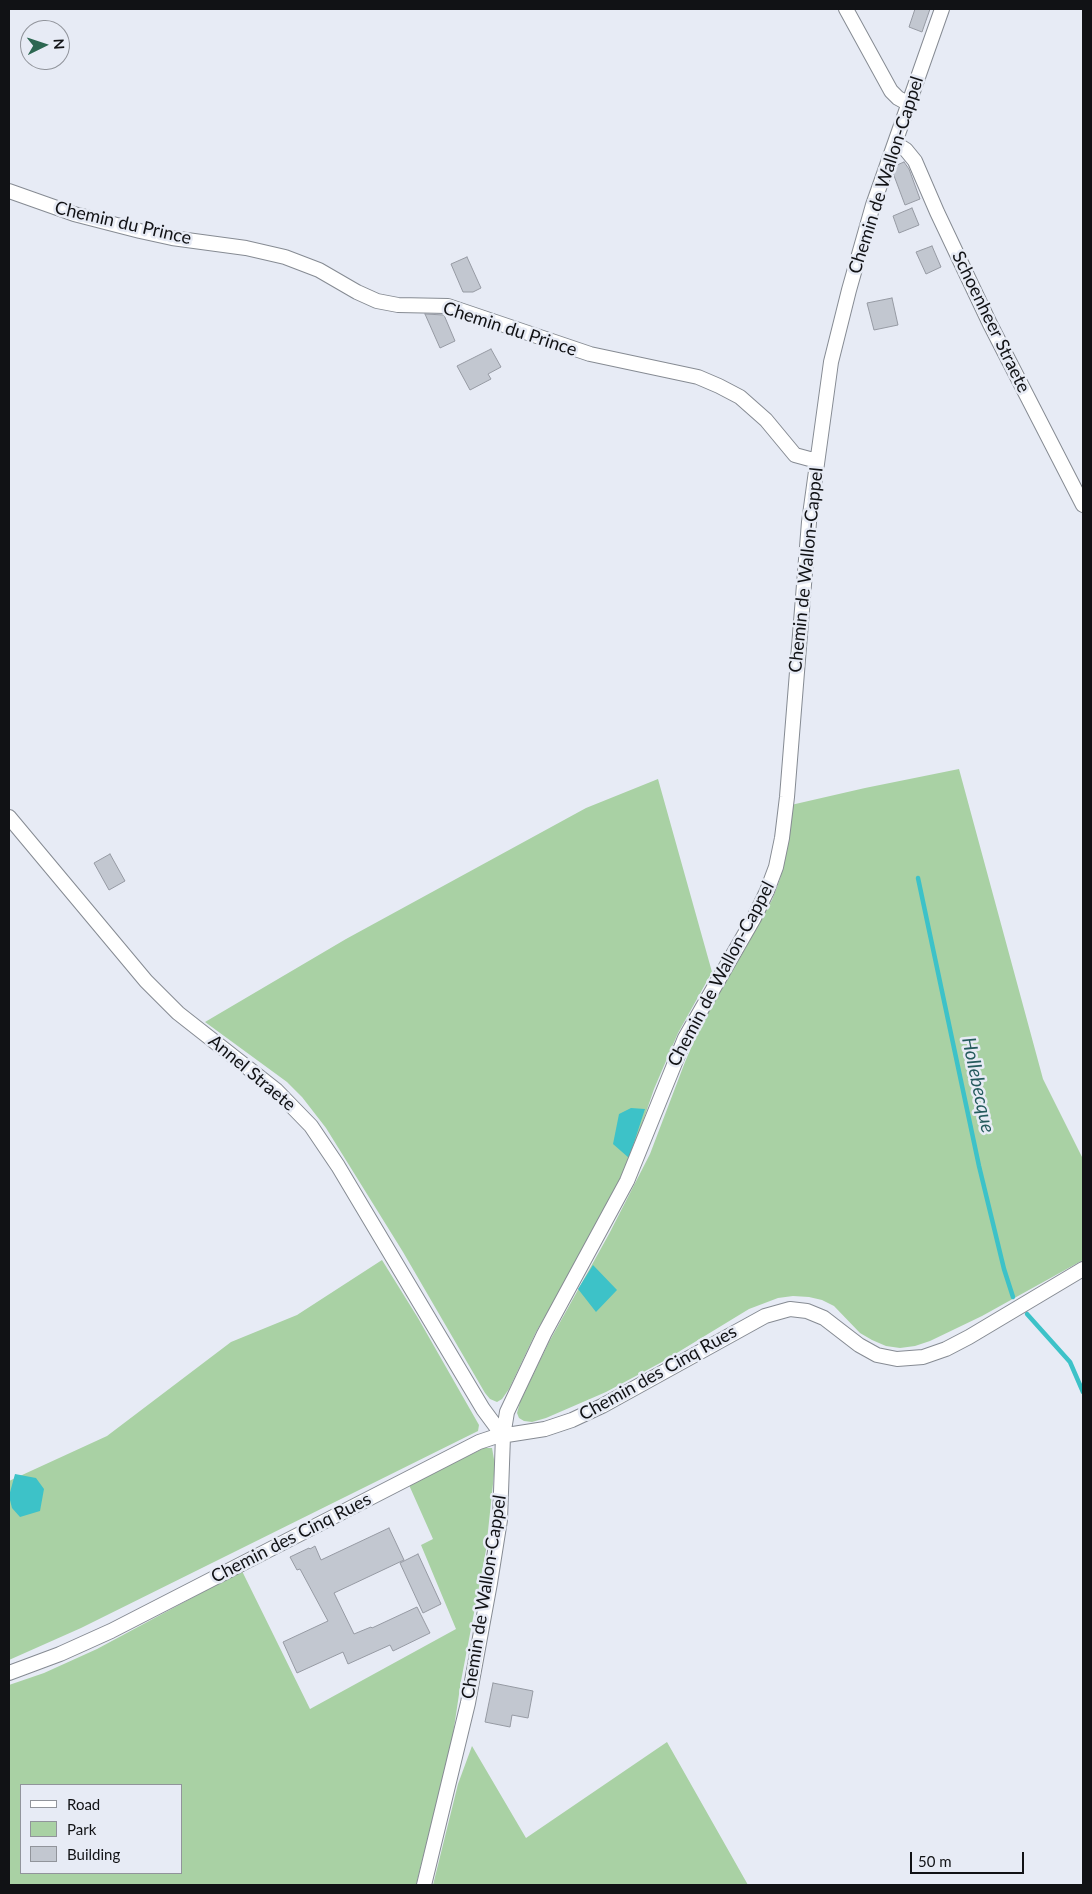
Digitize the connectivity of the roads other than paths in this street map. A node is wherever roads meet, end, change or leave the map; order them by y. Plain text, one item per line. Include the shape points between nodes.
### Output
1 (846, 9) edge
2 (942, 9) edge
3 (909, 104) junction
4 (895, 143) junction
5 (9, 191) edge
6 (817, 461) junction
7 (1083, 505) edge
8 (9, 817) edge
9 (1083, 1269) edge
10 (503, 1436) junction
11 (9, 1673) edge
12 (424, 1885) edge

1 - 3 street via 891,91
2 - 3 street, Chemin de Wallon-Cappel
3 - 4 street, Chemin de Wallon-Cappel
4 - 6 street, Chemin de Wallon-Cappel via 873,205 835,344
4 - 7 street, Schoenheer Straete via 914,161 990,324
5 - 6 street, Chemin du Prince via 56,208 140,231 285,257 319,270 377,301 398,305 448,306 590,354 698,377 740,397 766,420 795,455
6 - 10 street, Chemin de Wallon-Cappel via 808,522 786,806 776,868 754,918 685,1038 627,1181 516,1390 507,1412
8 - 10 street, Annel Straete via 157,992 276,1090 311,1126 482,1409
9 - 10 street, Chemin des Cinq Rues via 969,1337 923,1357 897,1359 877,1355 816,1313 800,1309 774,1312 586,1414 545,1429
10 - 11 street, Chemin des Cinq Rues via 472,1446 94,1639
10 - 12 street, Chemin de Wallon-Cappel via 500,1520 490,1583 468,1704

